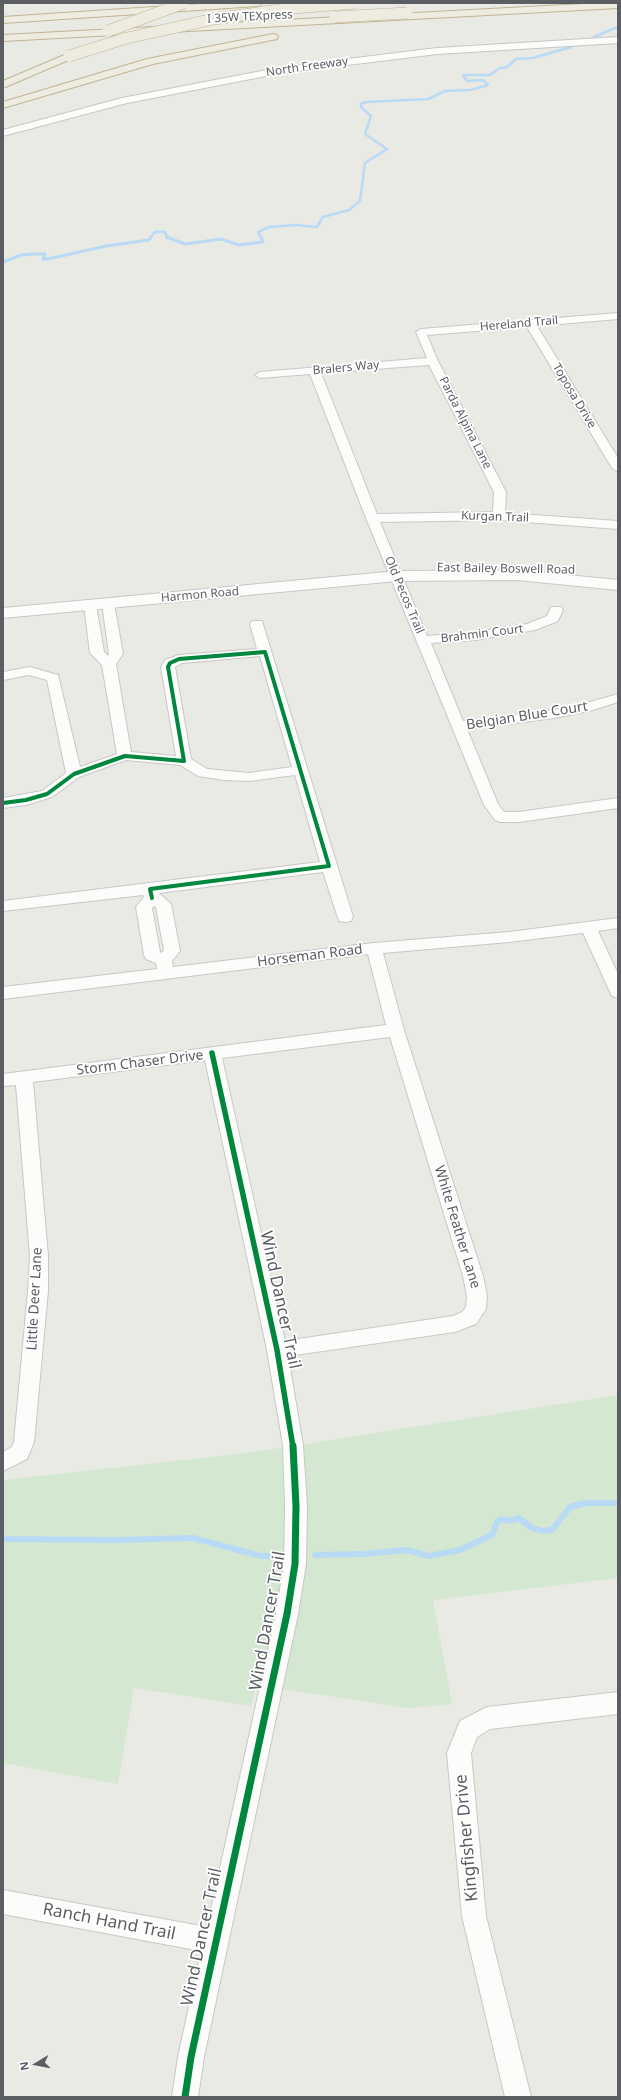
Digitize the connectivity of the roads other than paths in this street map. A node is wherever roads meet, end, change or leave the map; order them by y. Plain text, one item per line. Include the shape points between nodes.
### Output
1 (184, 3) edge
2 (258, 3) edge
3 (355, 3) edge
4 (496, 3) edge
5 (594, 3) edge
6 (74, 5) dead end
7 (618, 5) edge
8 (563, 8) junction
9 (409, 9) junction
10 (3, 14) edge
11 (3, 20) edge
12 (3, 27) edge
13 (3, 30) edge
14 (3, 38) edge
15 (176, 40) dead end
16 (618, 40) edge
17 (66, 54) junction
18 (3, 80) edge
19 (3, 85) edge
20 (28, 87) dead end
21 (3, 98) edge
22 (3, 105) edge
23 (3, 133) edge
24 (618, 316) edge
25 (530, 323) junction
26 (421, 332) joint
27 (433, 361) junction
28 (314, 370) junction
29 (260, 375) dead end
30 (618, 446) edge
31 (606, 448) junction
32 (618, 468) edge
33 (499, 516) junction
34 (372, 518) junction
35 (618, 525) edge
36 (395, 572) junction
37 (618, 575) edge
38 (618, 585) edge
39 (3, 602) edge
40 (108, 603) junction
41 (90, 605) junction
42 (556, 610) dead end
43 (3, 613) edge
44 (257, 624) dead end
45 (423, 640) junction
46 (265, 652) junction
47 (108, 664) junction
48 (3, 676) edge
49 (618, 698) edge
50 (458, 726) junction
51 (125, 756) junction
52 (184, 761) junction
53 (300, 770) junction
54 (74, 774) junction
55 (3, 803) edge
56 (618, 803) edge
57 (329, 866) junction
58 (151, 894) junction
59 (3, 906) edge
60 (345, 917) dead end
61 (618, 923) edge
62 (588, 926) junction
63 (374, 948) junction
64 (165, 967) junction
65 (618, 992) edge
66 (3, 993) edge
67 (396, 1030) junction
68 (212, 1053) junction
69 (24, 1078) junction
70 (3, 1080) edge
71 (277, 1350) junction
72 (3, 1462) edge
73 (618, 1703) edge
74 (3, 1902) edge
75 (216, 1942) junction
76 (185, 2097) edge
77 (518, 2097) edge

1 - 17 highway, bridge via 122,25
2 - 11 highway
3 - 17 highway, bridge via 293,8 214,19
4 - 13 highway, I 35W TEXpress
5 - 9 highway
6 - 10 highway
7 - 8 highway
8 - 14 highway
8 - 22 highway via 542,12 381,22 287,35 151,61
9 - 12 highway, I 35W TEXpress
9 - 15 highway, bridge via 224,31
16 - 23 main road, North Freeway via 437,51 282,70 126,100
17 - 18 highway
17 - 19 highway
20 - 21 highway
24 - 25 street, Hereland Trail
25 - 26 street, Hereland Trail
25 - 31 street, Toposa Drive
26 - 27 street, Parda Alpina Lane
27 - 28 street, Bralers Way
27 - 33 street, Parda Alpina Lane via 500,492
28 - 29 street, Bralers Way
28 - 34 street, Old Pecos Trail
30 - 31 street
31 - 32 street, Toposa Drive
33 - 34 street, Kurgan Trail
33 - 35 street, Kurgan Trail
34 - 36 street, Old Pecos Trail
36 - 37 street, East Bailey Boswell Road via 526,567
36 - 38 street, East Bailey Boswell Road via 517,575
36 - 39 street, Harmon Road
36 - 40 street, Harmon Road
36 - 45 street, Old Pecos Trail
40 - 41 street, Harmon Road
40 - 47 street via 116,654
41 - 43 street, Harmon Road
41 - 47 street via 97,653
42 - 45 street, Brahmin Court via 553,618 530,628
44 - 46 street
45 - 50 street, Old Pecos Trail
46 - 52 street via 179,659 170,663 168,667
46 - 53 street
47 - 51 street
48 - 54 street via 30,671 53,678
49 - 50 street, Belgian Blue Court via 554,714
50 - 56 street, Old Pecos Trail via 491,805 500,817 519,817
51 - 52 street
51 - 54 street
52 - 53 street via 203,772 224,776 249,777
53 - 57 street
54 - 55 street via 47,794
57 - 58 street
57 - 60 street
58 - 59 street
58 - 64 street via 144,907 152,955
61 - 62 street, Horseman Road
62 - 63 street, Horseman Road
62 - 65 street
63 - 64 street, Horseman Road
63 - 67 street, White Feather Lane
64 - 66 street, Horseman Road
67 - 68 street, Storm Chaser Drive
67 - 71 street, White Feather Lane via 473,1276 477,1296 476,1309 469,1318 455,1324
68 - 69 street, Storm Chaser Drive
68 - 71 street, Wind Dancer Trail
69 - 70 street, Storm Chaser Drive
69 - 72 street, Little Deer Lane via 39,1256 38,1291 24,1442 20,1453
71 - 75 street, Wind Dancer Trail via 293,1445 295,1564
73 - 77 street, Kingfisher Drive via 487,1718 468,1729 459,1753 474,1916
74 - 75 street, Ranch Hand Trail
75 - 76 street, Wind Dancer Trail

